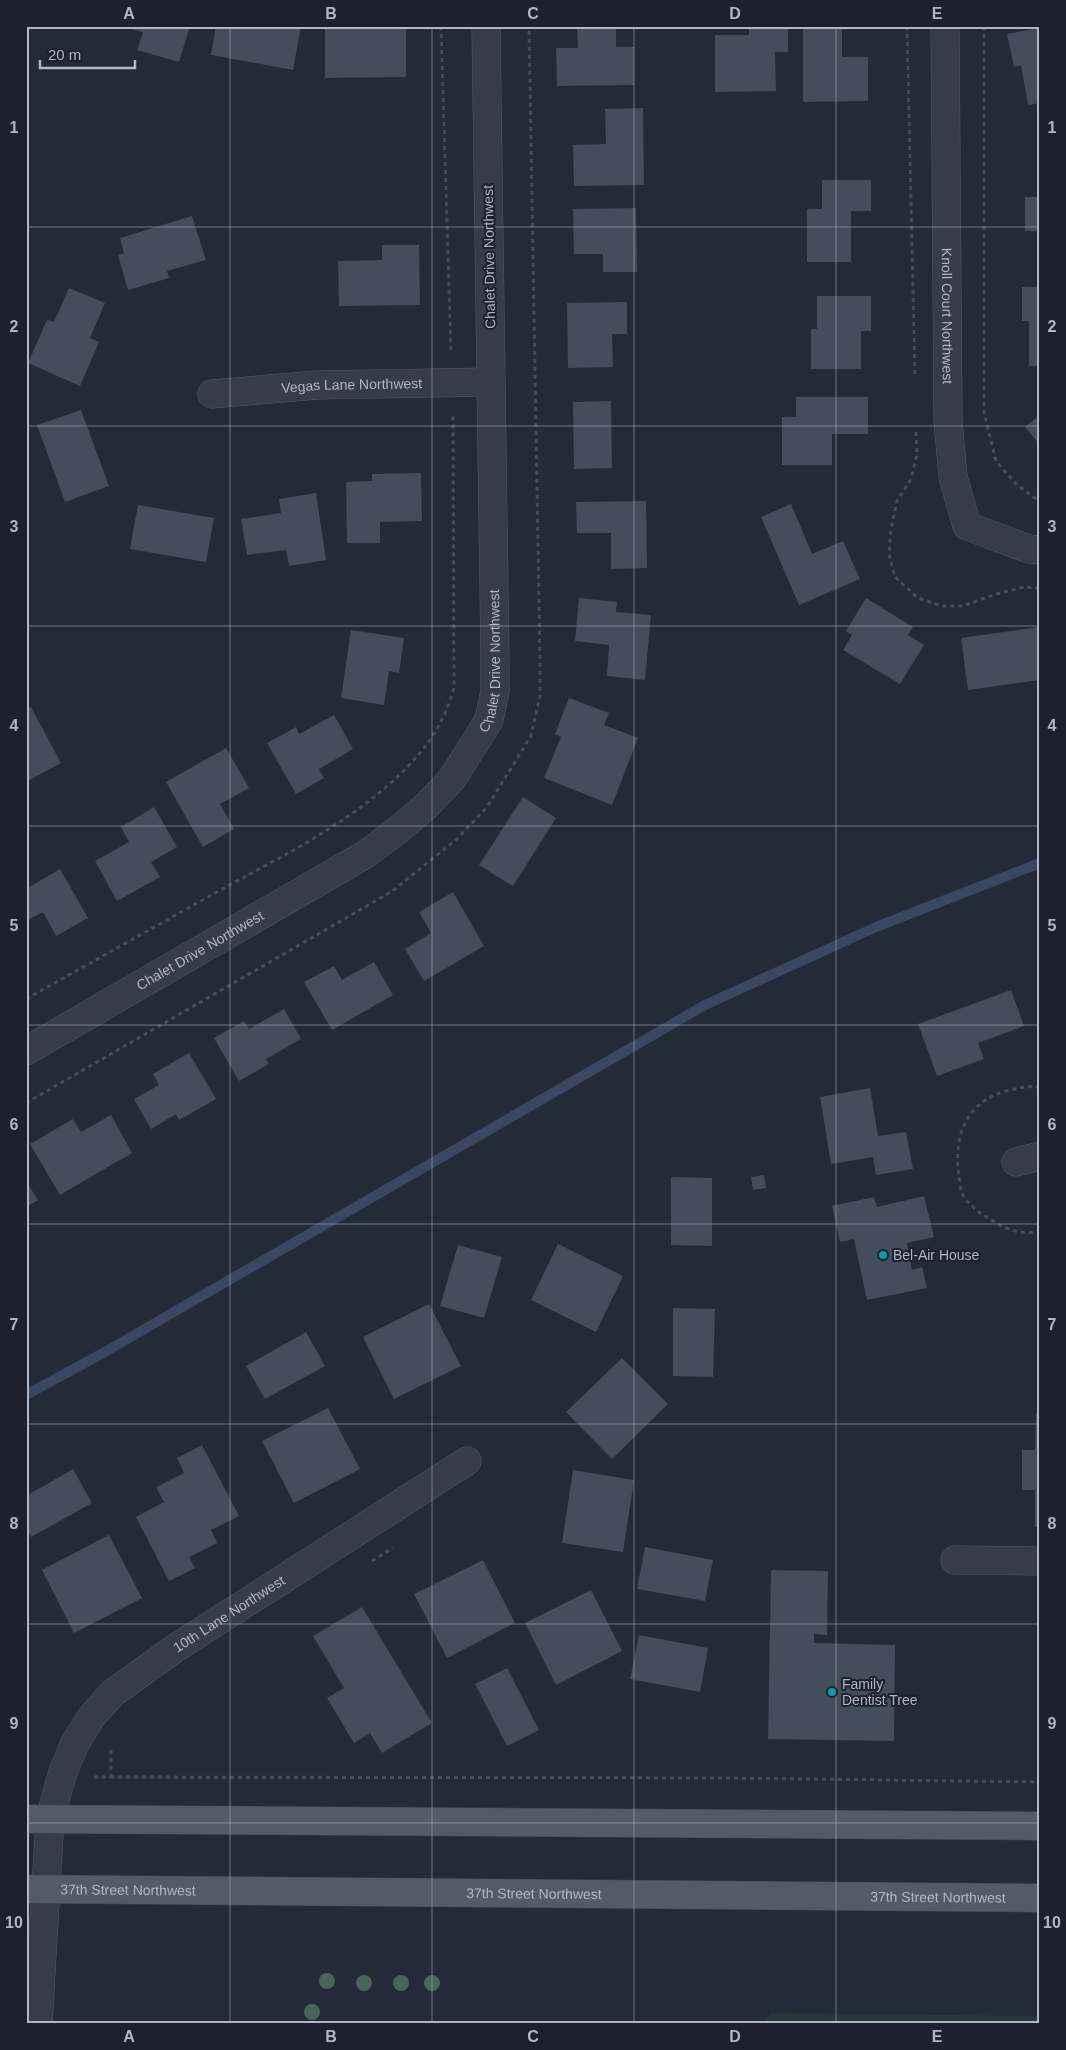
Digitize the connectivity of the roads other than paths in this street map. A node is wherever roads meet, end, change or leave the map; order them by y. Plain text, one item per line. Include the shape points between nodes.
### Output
1 (486, 26) edge
2 (945, 26) edge
3 (490, 382) junction
4 (212, 394) dead end
5 (1040, 550) edge
6 (26, 1051) edge
7 (467, 1461) dead end
8 (955, 1560) dead end
9 (1040, 1560) edge
10 (38, 1819) edge
11 (1040, 1826) edge
12 (36, 1889) edge
13 (1040, 1898) edge
14 (38, 2024) edge

1 - 3 street, Chalet Drive Northwest
2 - 5 street, Knoll Court Northwest via 948,420 953,477 967,526
3 - 4 street, Vegas Lane Northwest via 317,385
3 - 6 street, Chalet Drive Northwest via 495,691 489,720 452,779 426,806 366,854
7 - 10 street, 10th Lane Northwest via 174,1649 113,1693 92,1716 74,1745
8 - 9 street
10 - 11 main road
10 - 12 street, 10th Lane Northwest
12 - 13 main road, 37th Street Northwest
12 - 14 street, 10th Lane Northwest

